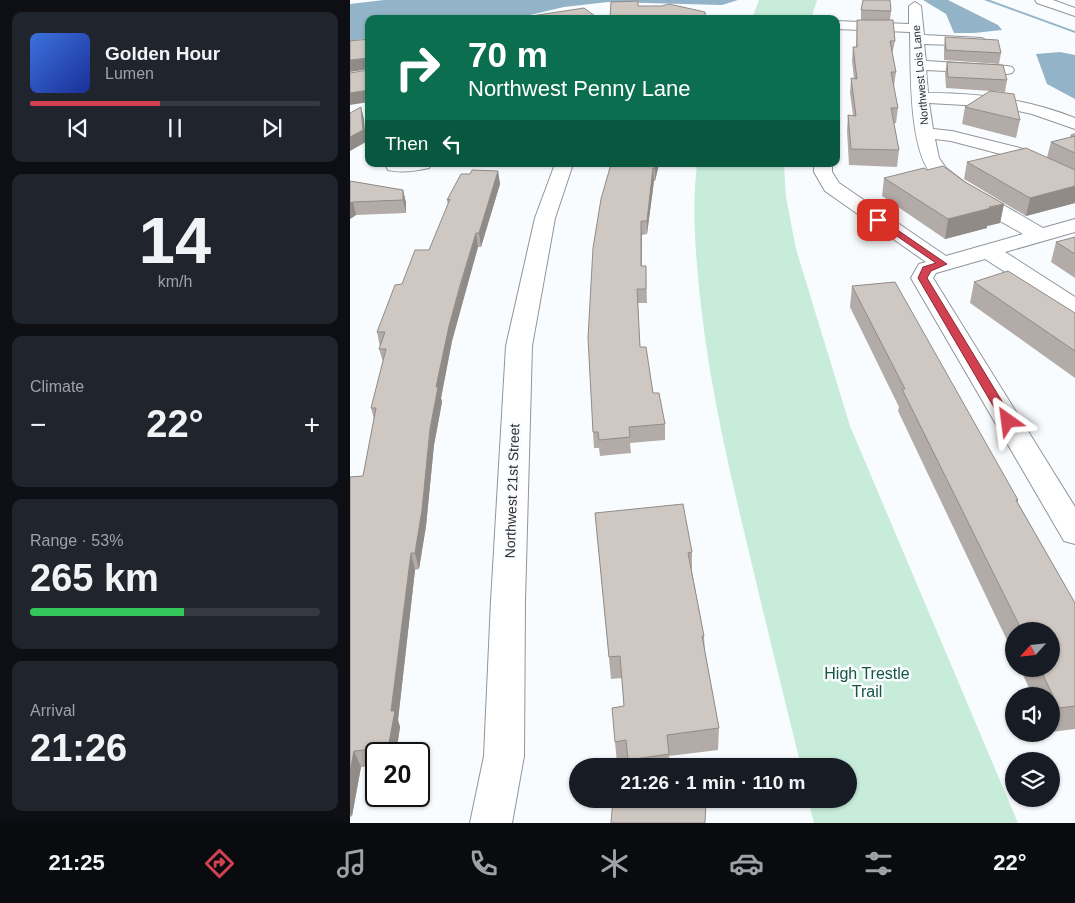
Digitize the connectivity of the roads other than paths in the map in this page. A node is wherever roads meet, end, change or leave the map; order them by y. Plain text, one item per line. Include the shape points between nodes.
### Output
1 (1041, 0) edge
2 (915, 6) dead end
3 (1075, 12) edge
4 (840, 20) edge
5 (916, 33) junction
6 (998, 42) edge
7 (918, 66) junction
8 (1007, 70) dead end
9 (922, 98) junction
10 (1075, 124) edge
11 (926, 133) junction
12 (563, 167) edge
13 (823, 167) edge
14 (1075, 182) edge
15 (1075, 225) edge
16 (1040, 235) junction
17 (988, 251) junction
18 (943, 264) junction
19 (1075, 307) edge
20 (1075, 533) edge
21 (491, 823) edge

1 - 3 street
2 - 5 street, Northwest Lois Lane
4 - 5 street
5 - 6 street
5 - 7 street, Northwest Lois Lane
7 - 8 street
7 - 9 street, Northwest Lois Lane
9 - 10 street via 1022,106
9 - 11 street, Northwest Lois Lane
11 - 14 street via 972,140 1014,152
11 - 16 street, Northwest Lois Lane via 930,158 938,172
12 - 21 street, Northwest 21st Street via 545,218 519,346 504,756
13 - 18 street via 832,186
15 - 16 street
16 - 17 street
17 - 18 street
17 - 19 street
18 - 20 street via 927,269 922,278

